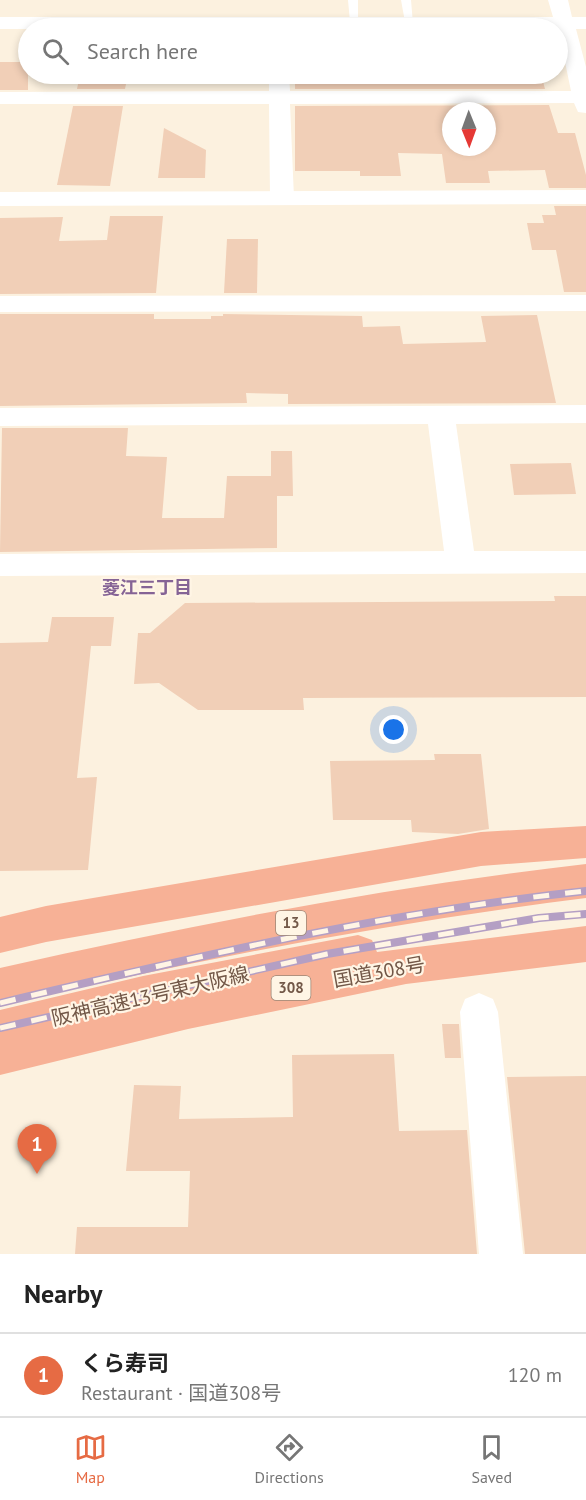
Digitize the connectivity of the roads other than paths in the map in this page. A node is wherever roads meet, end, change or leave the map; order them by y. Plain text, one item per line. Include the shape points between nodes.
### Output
1 (279, 0) edge
2 (353, 0) edge
3 (406, 0) edge
4 (558, 0) edge
5 (278, 18) edge
6 (355, 18) edge
7 (409, 18) edge
8 (563, 18) edge
9 (586, 22) edge
10 (0, 23) edge
11 (18, 23) edge
12 (568, 23) edge
13 (568, 38) edge
14 (279, 84) edge
15 (0, 98) edge
16 (279, 98) junction
17 (585, 100) edge
18 (586, 197) edge
19 (282, 198) junction
20 (0, 199) edge
21 (586, 303) edge
22 (0, 304) edge
23 (441, 414) junction
24 (586, 414) edge
25 (0, 417) edge
26 (586, 562) edge
27 (460, 563) junction
28 (0, 565) edge
29 (586, 842) edge
30 (586, 881) edge
31 (586, 923) edge
32 (0, 935) edge
33 (586, 944) edge
34 (0, 987) edge
35 (479, 1012) dead end
36 (0, 1030) edge
37 (0, 1055) edge
38 (501, 1254) edge

1 - 5 street
2 - 6 lane
3 - 7 lane
4 - 8 street
9 - 12 street
10 - 11 street
13 - 17 street
14 - 16 street
15 - 16 street
16 - 17 street
16 - 19 street
18 - 19 street
19 - 20 street
21 - 22 street
23 - 24 street
23 - 25 street
23 - 27 street
26 - 27 street
27 - 28 street
29 - 32 highway via 481,849
30 - 34 highway, 13 via 301,921
31 - 36 highway, 阪神高速13号東大阪線 via 483,933 309,961
33 - 37 highway, 国道308号 / 308 via 406,965 188,1009
35 - 38 street

